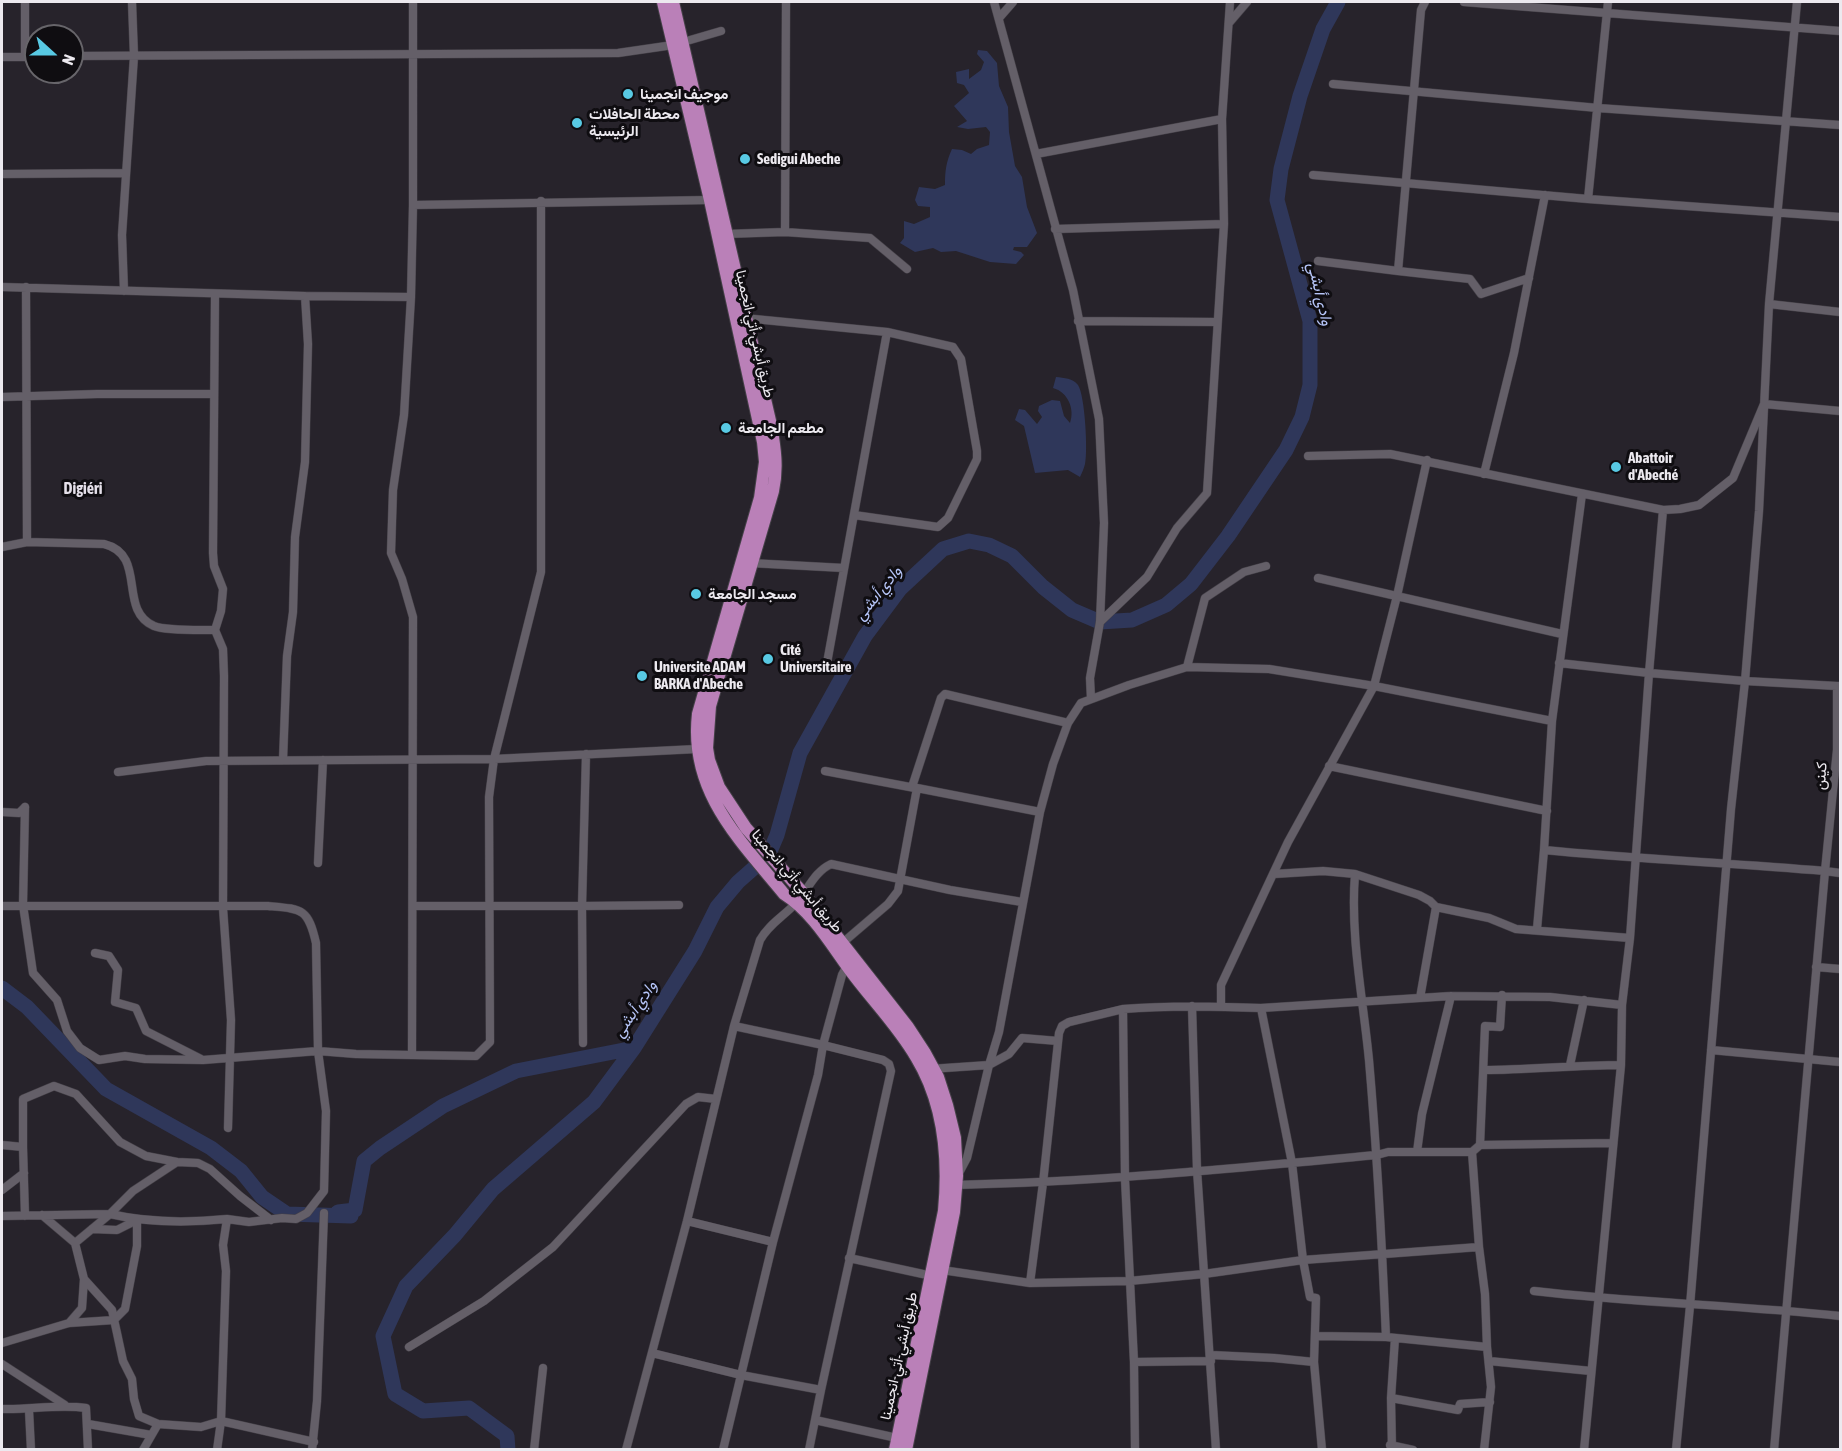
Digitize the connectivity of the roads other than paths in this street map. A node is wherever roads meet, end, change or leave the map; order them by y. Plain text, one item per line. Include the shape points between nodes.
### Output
1 (25, 2) edge
2 (132, 2) edge
3 (413, 2) edge
4 (663, 2) edge
5 (672, 2) edge
6 (786, 2) edge
7 (994, 2) edge
8 (1013, 2) edge
9 (1230, 2) edge
10 (1246, 2) edge
11 (1425, 2) edge
12 (1464, 2) edge
13 (1608, 2) edge
14 (1797, 2) edge
15 (1607, 13) junction
16 (999, 18) junction
17 (1228, 23) junction
18 (25, 24) edge
19 (1795, 28) junction
20 (721, 31) dead end
21 (1840, 31) edge
22 (677, 43) junction
23 (413, 54) junction
24 (84, 56) edge
25 (134, 56) junction
26 (2, 57) edge
27 (24, 57) edge
28 (1332, 84) dead end
29 (1413, 92) junction
30 (1598, 108) junction
31 (1222, 118) junction
32 (1787, 120) junction
33 (1840, 125) edge
34 (699, 133) junction
35 (1036, 154) junction
36 (125, 173) junction
37 (2, 174) edge
38 (1313, 175) dead end
39 (1407, 184) junction
40 (1545, 195) junction
41 (1588, 199) junction
42 (710, 200) junction
43 (541, 201) junction
44 (413, 205) junction
45 (1777, 212) junction
46 (1840, 217) edge
47 (1224, 224) junction
48 (1055, 229) junction
49 (785, 232) junction
50 (726, 234) junction
51 (1318, 261) dead end
52 (907, 269) dead end
53 (1398, 271) junction
54 (1529, 278) junction
55 (2, 286) edge
56 (26, 287) junction
57 (124, 291) junction
58 (215, 294) junction
59 (305, 296) junction
60 (411, 297) junction
61 (1769, 304) junction
62 (1840, 312) edge
63 (741, 319) junction
64 (1078, 321) junction
65 (1217, 322) junction
66 (887, 332) junction
67 (213, 394) junction
68 (27, 395) junction
69 (2, 397) edge
70 (1764, 405) junction
71 (1840, 411) edge
72 (1308, 456) dead end
73 (1427, 460) junction
74 (1484, 474) junction
75 (1582, 494) junction
76 (1663, 510) junction
77 (854, 515) junction
78 (27, 542) junction
79 (2, 547) edge
80 (747, 563) junction
81 (1266, 566) dead end
82 (844, 568) junction
83 (1318, 578) dead end
84 (1397, 596) junction
85 (1100, 622) junction
86 (215, 630) junction
87 (1562, 634) junction
88 (827, 663) dead end
89 (1559, 663) junction
90 (1187, 667) junction
91 (1649, 673) junction
92 (1745, 681) junction
93 (1374, 686) junction
94 (1839, 686) edge
95 (1091, 699) junction
96 (1552, 721) junction
97 (1068, 723) junction
98 (697, 749) junction
99 (586, 754) junction
100 (494, 759) junction
101 (283, 760) junction
102 (323, 760) junction
103 (412, 760) junction
104 (224, 761) junction
105 (1329, 766) junction
106 (825, 771) dead end
107 (118, 772) dead end
108 (914, 787) junction
109 (1547, 811) junction
110 (2, 812) edge
111 (1040, 812) junction
112 (731, 818) junction
113 (742, 832) junction
114 (1544, 850) junction
115 (1636, 859) junction
116 (318, 863) dead end
117 (1727, 863) junction
118 (1825, 872) junction
119 (1840, 873) edge
120 (1274, 874) junction
121 (1355, 874) junction
122 (900, 879) junction
123 (798, 893) junction
124 (1022, 902) junction
125 (23, 905) junction
126 (679, 905) dead end
127 (2, 906) edge
128 (413, 906) junction
129 (490, 906) junction
130 (582, 906) junction
131 (223, 908) junction
132 (1436, 908) junction
133 (1537, 929) junction
134 (1630, 938) junction
135 (839, 946) junction
136 (95, 953) dead end
137 (850, 962) junction
138 (1816, 967) junction
139 (1840, 969) edge
140 (1502, 995) junction
141 (1451, 996) junction
142 (1420, 998) junction
143 (1584, 1000) junction
144 (1363, 1002) junction
145 (1623, 1005) junction
146 (1192, 1006) junction
147 (1221, 1006) junction
148 (1261, 1008) junction
149 (1123, 1009) junction
150 (734, 1026) junction
151 (1058, 1041) junction
152 (583, 1043) dead end
153 (823, 1045) junction
154 (1711, 1050) junction
155 (318, 1051) junction
156 (412, 1055) junction
157 (230, 1057) junction
158 (203, 1060) junction
159 (1810, 1060) junction
160 (1840, 1062) edge
161 (989, 1065) junction
162 (1570, 1065) junction
163 (1620, 1065) junction
164 (928, 1069) junction
165 (1484, 1070) junction
166 (716, 1099) junction
167 (228, 1128) dead end
168 (1612, 1143) junction
169 (2, 1144) edge
170 (1480, 1145) junction
171 (23, 1147) junction
172 (1417, 1152) junction
173 (1472, 1152) junction
174 (1377, 1155) junction
175 (177, 1162) junction
176 (1292, 1163) junction
177 (1197, 1170) junction
178 (24, 1173) junction
179 (1125, 1179) junction
180 (957, 1180) junction
181 (1043, 1183) junction
182 (2, 1190) edge
183 (324, 1213) dead end
184 (110, 1214) junction
185 (42, 1215) junction
186 (2, 1216) edge
187 (25, 1216) junction
188 (227, 1219) junction
189 (137, 1220) junction
190 (271, 1220) junction
191 (687, 1221) junction
192 (92, 1229) junction
193 (773, 1242) junction
194 (75, 1243) junction
195 (1479, 1247) junction
196 (1382, 1255) junction
197 (849, 1258) junction
198 (1303, 1260) junction
199 (937, 1273) junction
200 (1204, 1275) junction
201 (84, 1279) junction
202 (1129, 1281) junction
203 (1030, 1283) junction
204 (1534, 1292) dead end
205 (1598, 1299) junction
206 (1690, 1306) junction
207 (1788, 1310) junction
208 (1840, 1316) edge
209 (114, 1320) junction
210 (69, 1323) junction
211 (1315, 1336) junction
212 (1391, 1338) junction
213 (2, 1343) edge
214 (409, 1347) dead end
215 (1487, 1347) junction
216 (652, 1353) junction
217 (1211, 1358) junction
218 (1489, 1361) junction
219 (1134, 1362) junction
220 (1314, 1362) junction
221 (2, 1364) edge
222 (543, 1368) dead end
223 (1591, 1371) junction
224 (741, 1375) junction
225 (821, 1390) junction
226 (912, 1397) junction
227 (1392, 1398) junction
228 (1490, 1402) junction
229 (65, 1405) junction
230 (2, 1409) edge
231 (29, 1410) junction
232 (815, 1420) junction
233 (221, 1421) junction
234 (88, 1424) junction
235 (158, 1424) junction
236 (151, 1435) junction
237 (896, 1444) edge
238 (313, 1446) edge
239 (1391, 1447) edge
240 (31, 1449) edge
241 (88, 1449) edge
242 (143, 1449) edge
243 (217, 1449) edge
244 (534, 1449) edge
245 (626, 1449) edge
246 (723, 1449) edge
247 (809, 1449) edge
248 (906, 1449) edge
249 (1135, 1449) edge
250 (1216, 1449) edge
251 (1322, 1449) edge
252 (1413, 1449) edge
253 (1484, 1449) edge
254 (1584, 1449) edge
255 (1676, 1449) edge
256 (1774, 1449) edge

1 - 18 street
2 - 25 street
3 - 23 street
4 - 22 highway
5 - 22 highway
6 - 49 street
7 - 16 street
8 - 16 street
9 - 17 street
10 - 17 street
11 - 29 street
12 - 15 street
13 - 15 street
14 - 19 street
15 - 19 street
15 - 30 street
16 - 35 street
17 - 31 street
19 - 21 street
19 - 32 street
20 - 22 street
22 - 23 street via 618,53
22 - 34 highway
23 - 25 street
23 - 44 street
24 - 25 street
25 - 36 street
26 - 27 street
28 - 29 street
29 - 30 street
29 - 39 street
30 - 32 street
30 - 41 street
31 - 35 street
31 - 47 street
32 - 33 street
32 - 45 street
34 - 42 highway, طريق أبشي-أتي-انجمينا
34 - 50 highway
35 - 48 street
36 - 37 street
36 - 57 street
38 - 39 street
39 - 40 street
39 - 53 street
40 - 41 street
40 - 54 street
41 - 45 street
42 - 43 street
42 - 63 highway, طريق أبشي-أتي-انجمينا
43 - 44 street
43 - 100 street via 542,572
44 - 60 street
45 - 46 street
45 - 61 street
47 - 48 street
47 - 65 street
48 - 64 street
49 - 50 street
49 - 52 street via 870,238
50 - 63 highway
51 - 53 street
53 - 54 street via 1470,279 1481,294
54 - 74 street
55 - 56 street
56 - 57 street
56 - 68 street
57 - 58 street
58 - 59 street
58 - 67 street
59 - 60 street
59 - 101 street via 305,462 295,537
60 - 103 street via 391,553 413,617
61 - 62 street
61 - 70 street
63 - 66 street
63 - 80 highway via 771,425 777,461 773,491
64 - 65 street
64 - 85 street via 1099,419 1104,523
65 - 85 street via 1208,493 1178,528 1147,577
66 - 77 street
66 - 77 street via 952,347 957,352 977,459 948,518 938,527
67 - 68 street
67 - 86 street via 213,553 224,599
68 - 69 street
68 - 78 street
70 - 71 street
70 - 76 street via 1733,478 1699,505
70 - 92 street
72 - 73 street via 1390,453
73 - 74 street
73 - 84 street
74 - 75 street
75 - 76 street
75 - 87 street
76 - 91 street
77 - 82 street
78 - 79 street
78 - 86 street via 112,546 128,561 135,606 151,625
80 - 82 street
80 - 98 highway via 699,714
80 - 112 highway via 708,725 709,760
81 - 90 street via 1244,572 1205,598
82 - 88 street
83 - 84 street
84 - 87 street
84 - 93 street
85 - 95 street via 1090,678
86 - 104 street via 223,649
87 - 89 street
89 - 91 street
89 - 96 street
90 - 93 street via 1269,669
90 - 95 street
91 - 92 street
91 - 115 street
92 - 94 street
92 - 117 street
93 - 96 street
93 - 105 street
94 - 118 street, كينن
95 - 97 street via 1082,703
96 - 109 street
97 - 108 street via 945,694
97 - 111 street
98 - 99 street
98 - 112 highway via 707,789
99 - 100 street
99 - 130 street
100 - 103 street
100 - 129 street via 489,797
101 - 102 street
101 - 104 street
102 - 103 street
102 - 116 street
103 - 128 street
104 - 107 street
104 - 131 street
105 - 109 street
105 - 120 street
106 - 108 street
108 - 111 street
108 - 122 street
109 - 114 street
110 - 125 street via 19,813 25,807
111 - 124 street
112 - 113 highway
113 - 123 highway
113 - 123 highway, طريق أبشي-أتي-انجمينا via 784,894
114 - 115 street
114 - 133 street
115 - 117 street
115 - 134 street
117 - 118 street
117 - 154 street
118 - 119 street
118 - 138 street, كينن
120 - 121 street
120 - 147 street via 1221,985
121 - 132 street via 1419,895
121 - 144 street via 1354,935
122 - 123 street via 831,864
122 - 124 street
122 - 135 street via 894,898
123 - 135 highway
123 - 150 street via 760,940
124 - 161 street via 999,1032
125 - 127 street
125 - 131 street
125 - 158 street via 33,973 57,1000 67,1031 80,1047 99,1060 125,1056
126 - 130 street
128 - 129 street
128 - 156 street
129 - 130 street
129 - 156 street via 490,1042 476,1056
130 - 152 street
131 - 155 street via 299,909 307,915 316,943
131 - 157 street
132 - 133 street via 1489,918 1516,929
132 - 142 street
133 - 134 street
134 - 145 street
135 - 137 highway
136 - 158 street via 109,957 118,970 115,1002 136,1008 146,1031
137 - 153 street via 842,975
137 - 164 highway via 908,1027
138 - 139 street
138 - 159 street, كينن
140 - 141 street
140 - 143 street
140 - 165 street via 1500,1026 1485,1026
141 - 142 street
141 - 172 street via 1422,1114
142 - 144 street
143 - 145 street
143 - 162 street
144 - 148 street
144 - 174 street
145 - 163 street
146 - 147 street
146 - 149 street
146 - 177 street
147 - 148 street
148 - 176 street
149 - 151 street via 1069,1022 1062,1026
149 - 179 street
150 - 153 street
150 - 166 street
151 - 161 street via 1022,1038 1009,1054
151 - 181 street
153 - 193 street
153 - 197 street via 883,1060 891,1071
154 - 159 street
154 - 206 street
155 - 156 street
155 - 157 street
155 - 190 street via 326,1111 324,1191 307,1214 296,1219
157 - 158 street
157 - 167 street
159 - 160 street
159 - 207 street, كينن
161 - 164 street
161 - 180 street via 967,1158
162 - 163 street
162 - 165 street
163 - 168 street
164 - 180 highway via 938,1077 950,1116
164 - 199 highway, طريق أبشي-أتي-انجمينا via 944,1138 947,1172
165 - 170 street
166 - 191 street
166 - 214 street via 699,1097 686,1104 553,1247 484,1301
168 - 170 street
168 - 205 street
169 - 171 street
170 - 173 street
171 - 175 street via 23,1099 54,1086 76,1094 120,1142 146,1156
171 - 178 street
172 - 173 street
172 - 174 street
173 - 195 street
174 - 176 street
174 - 196 street
175 - 184 street via 133,1191
175 - 190 street via 210,1168
176 - 177 street
176 - 198 street
177 - 179 street
177 - 200 street
178 - 182 street
178 - 187 street
179 - 181 street
179 - 202 street
180 - 181 street
180 - 199 highway via 954,1212
181 - 203 street
183 - 238 street
184 - 185 street
184 - 189 street
184 - 192 street
185 - 187 street
185 - 194 street
186 - 187 street
188 - 189 street via 184,1223
188 - 190 street
188 - 233 street via 223,1245 226,1271
189 - 192 street via 117,1230
189 - 209 street via 137,1246 125,1309
191 - 193 street
191 - 216 street
192 - 194 street
193 - 224 street
194 - 201 street
195 - 196 street
195 - 215 street
196 - 198 street
196 - 212 street
197 - 199 street
197 - 225 street
198 - 200 street
198 - 211 street via 1310,1297 1316,1298
199 - 203 street
199 - 226 highway
200 - 202 street
200 - 217 street
201 - 209 street via 112,1311
201 - 210 street via 82,1308
202 - 203 street
202 - 219 street
204 - 205 street
205 - 206 street
205 - 223 street
206 - 207 street
206 - 255 street
207 - 208 street
207 - 256 street, كينن
209 - 210 street
209 - 235 street via 139,1416
210 - 213 street
211 - 212 street
211 - 220 street
212 - 215 street
212 - 227 street
215 - 218 street
216 - 224 street
216 - 245 street
217 - 219 street
217 - 220 street
217 - 250 street
218 - 223 street
218 - 228 street
219 - 249 street
220 - 251 street
221 - 229 street
222 - 244 street
223 - 254 street
224 - 225 street
224 - 246 street
225 - 232 street
226 - 237 highway, طريق أبشي-أتي-انجمينا
226 - 248 highway
227 - 228 street via 1458,1410 1460,1404
227 - 239 street
228 - 253 street
229 - 231 street
229 - 234 street via 86,1408
230 - 231 street
231 - 240 street
232 - 237 street
232 - 247 street
233 - 235 street via 201,1427
233 - 238 street
233 - 243 street
234 - 236 street
234 - 241 street
235 - 236 street
236 - 242 street
239 - 252 street

